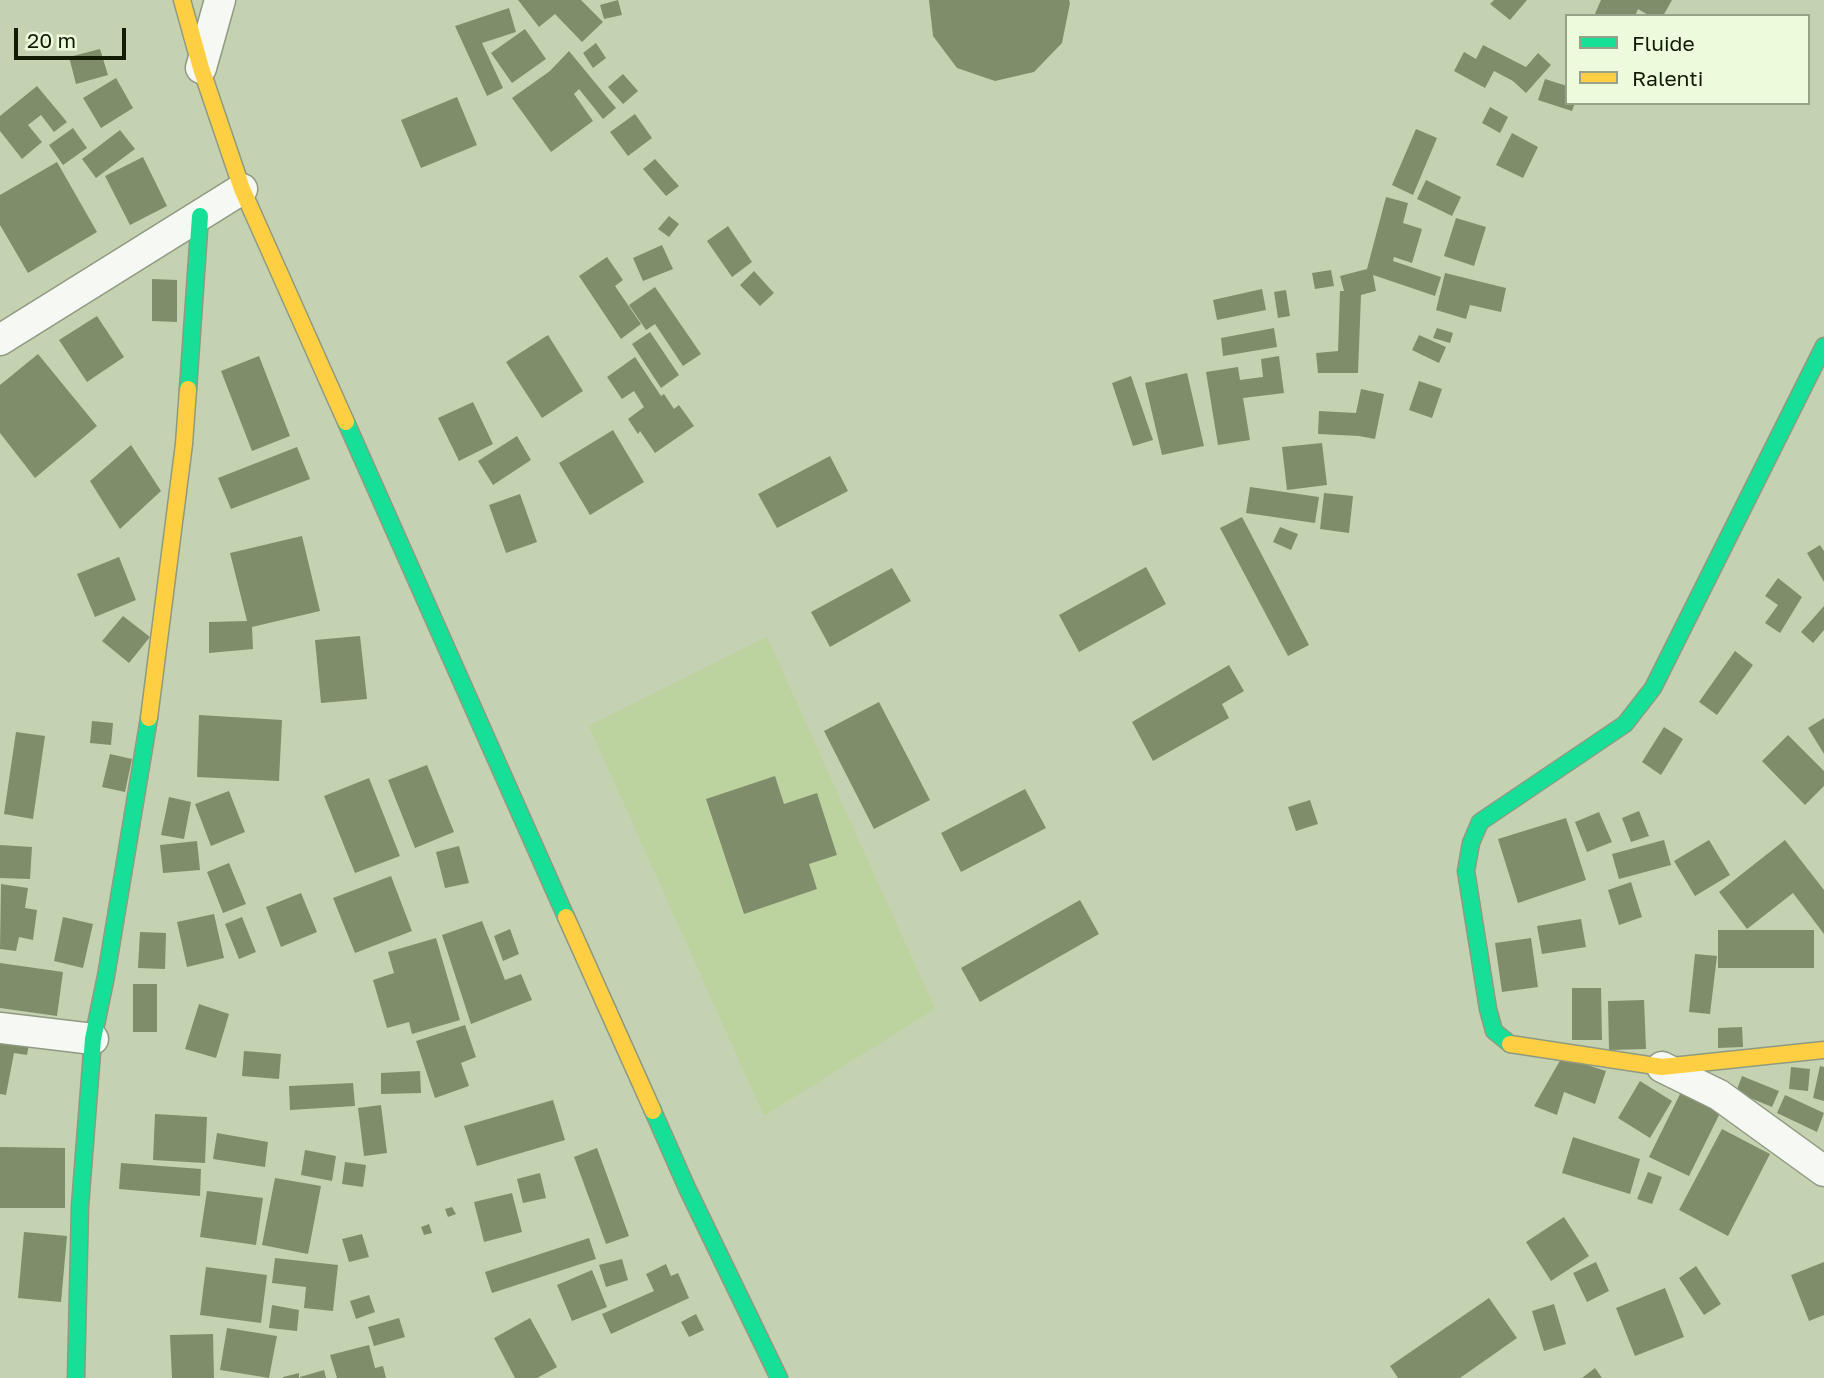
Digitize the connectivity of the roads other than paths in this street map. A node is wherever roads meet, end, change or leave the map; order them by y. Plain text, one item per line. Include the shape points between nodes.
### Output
1 (182, 0) edge
2 (220, 0) edge
3 (201, 68) junction
4 (242, 189) junction
5 (200, 216) junction
6 (0, 340) edge
7 (1824, 345) edge
8 (0, 1028) edge
9 (93, 1040) junction
10 (1824, 1050) edge
11 (1662, 1067) junction
12 (1824, 1171) edge
13 (76, 1378) edge
14 (779, 1378) edge

1 - 3 street
2 - 3 street
3 - 4 street
4 - 5 street
4 - 14 street via 687,1188
5 - 6 street
5 - 9 street via 184,444 150,712
7 - 11 street via 1653,688 1625,724 1480,822 1471,843 1466,871 1494,1031 1510,1044
8 - 9 street
9 - 13 street via 80,1206
10 - 11 street
11 - 12 street via 1719,1095

